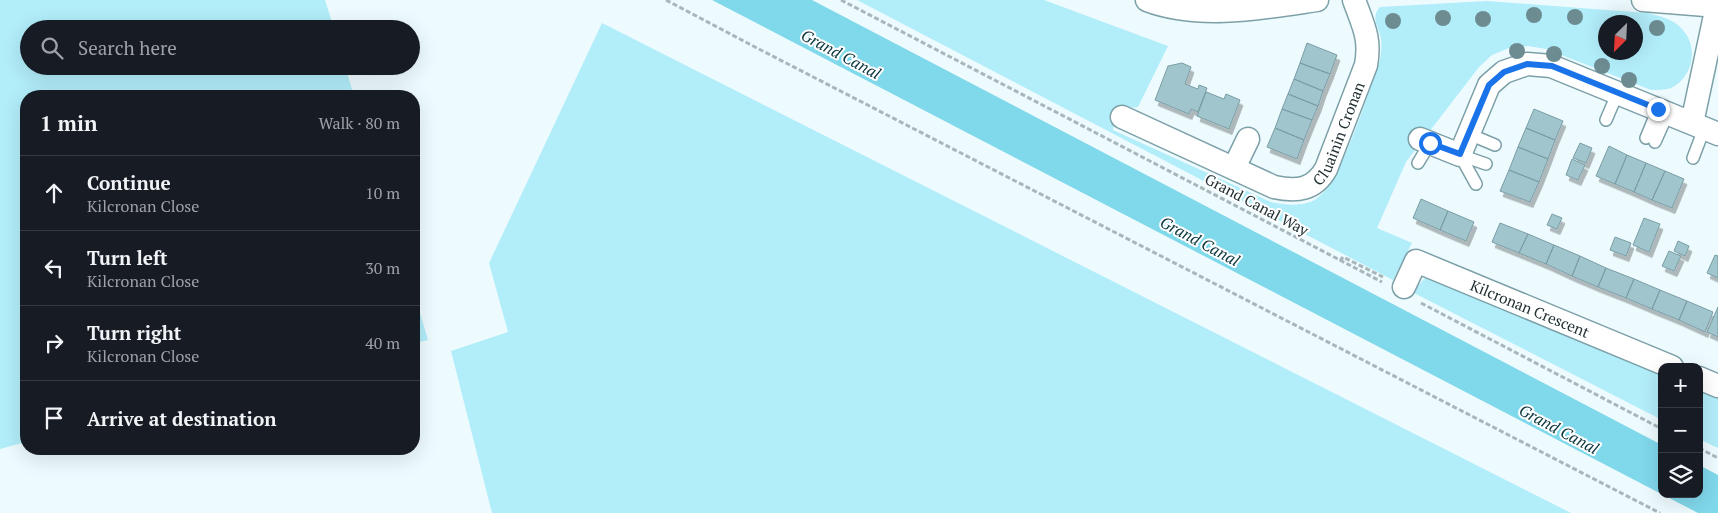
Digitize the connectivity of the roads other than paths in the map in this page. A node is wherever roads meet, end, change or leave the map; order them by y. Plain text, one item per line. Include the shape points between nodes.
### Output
1 (1147, 0) edge
2 (1312, 0) edge
3 (1354, 0) edge
4 (1644, 0) edge
5 (1718, 6) edge
6 (1618, 92) junction
7 (1663, 111) junction
8 (1122, 117) dead end
9 (1606, 120) dead end
10 (1705, 129) edge
11 (1469, 134) junction
12 (1248, 139) dead end
13 (1651, 140) dead end
14 (1425, 141) joint
15 (1495, 145) dead end
16 (1460, 154) junction
17 (1693, 158) dead end
18 (1418, 164) dead end
19 (1486, 164) dead end
20 (1234, 168) junction
21 (1476, 184) dead end
22 (1402, 291) road end
23 (1662, 363) edge
24 (1703, 380) edge
25 (1718, 386) edge

1 - 2 street via 1200,11 1266,9
3 - 20 street, Cluainin Cronan via 1368,36 1369,50 1321,179 1310,186 1287,190
4 - 5 street
5 - 10 street
6 - 7 street
6 - 9 lane
6 - 11 street via 1552,66 1527,64 1504,72 1489,85
7 - 10 street
7 - 13 lane
8 - 20 street, Cluainin Cronan
10 - 17 lane
11 - 15 lane
11 - 16 street
12 - 20 street
14 - 16 street
14 - 18 lane
16 - 19 lane
16 - 21 lane
22 - 23 street, Kilcronan Crescent via 1416,261
24 - 25 street

